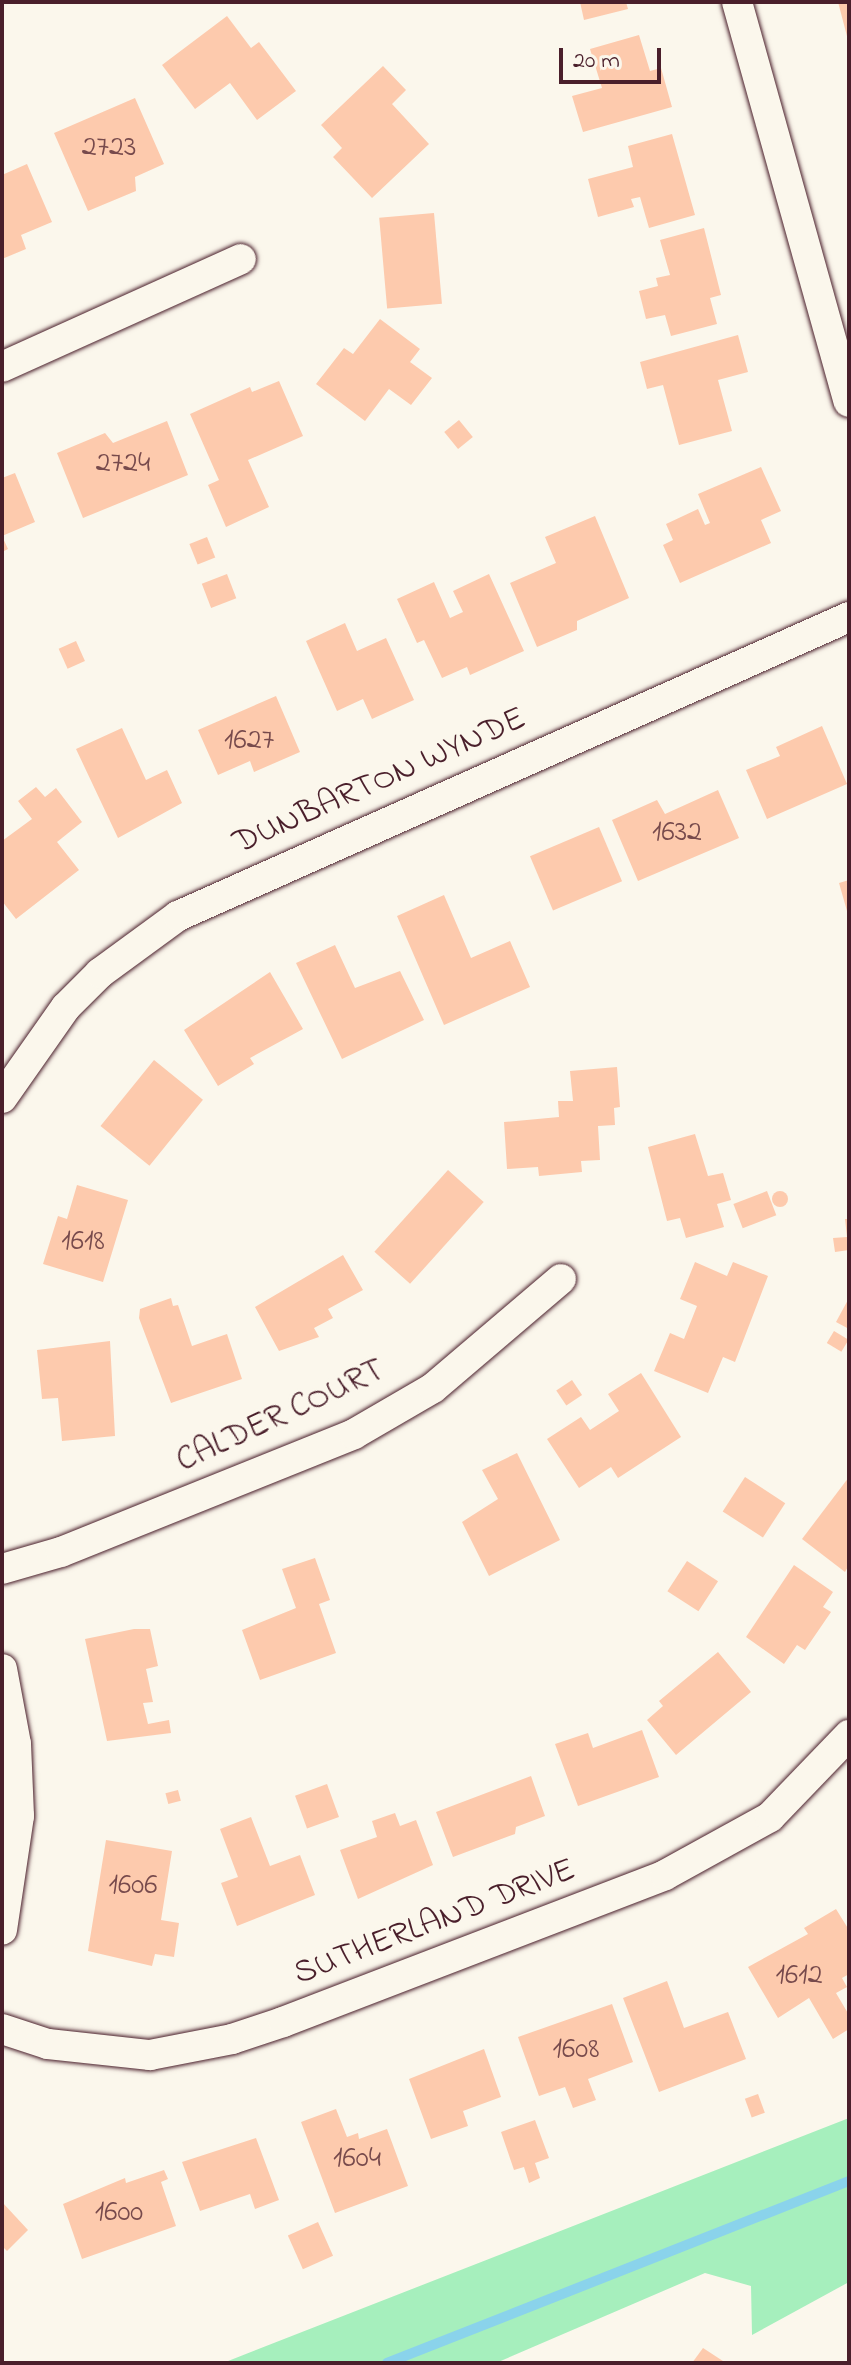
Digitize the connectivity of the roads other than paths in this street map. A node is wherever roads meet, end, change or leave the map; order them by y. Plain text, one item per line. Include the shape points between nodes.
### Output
1 (737, 2) edge
2 (241, 259) dead end
3 (2, 367) edge
4 (849, 402) edge
5 (849, 617) edge
6 (2, 1098) edge
7 (561, 1279) dead end
8 (2, 1569) edge
9 (2, 1669) edge
10 (849, 1735) edge
11 (2, 1930) edge
12 (2, 2029) edge

1 - 4 street
2 - 3 street
5 - 6 street, DUNBARTON WYNDE via 178,916 109,965 66,1007
7 - 8 street, CALDER COURT via 433,1388 354,1434 61,1552
9 - 11 street via 16,1744 19,1816
10 - 12 street, SUTHERLAND DRIVE via 770,1817 665,1875 283,2022 206,2046 150,2055 48,2044

